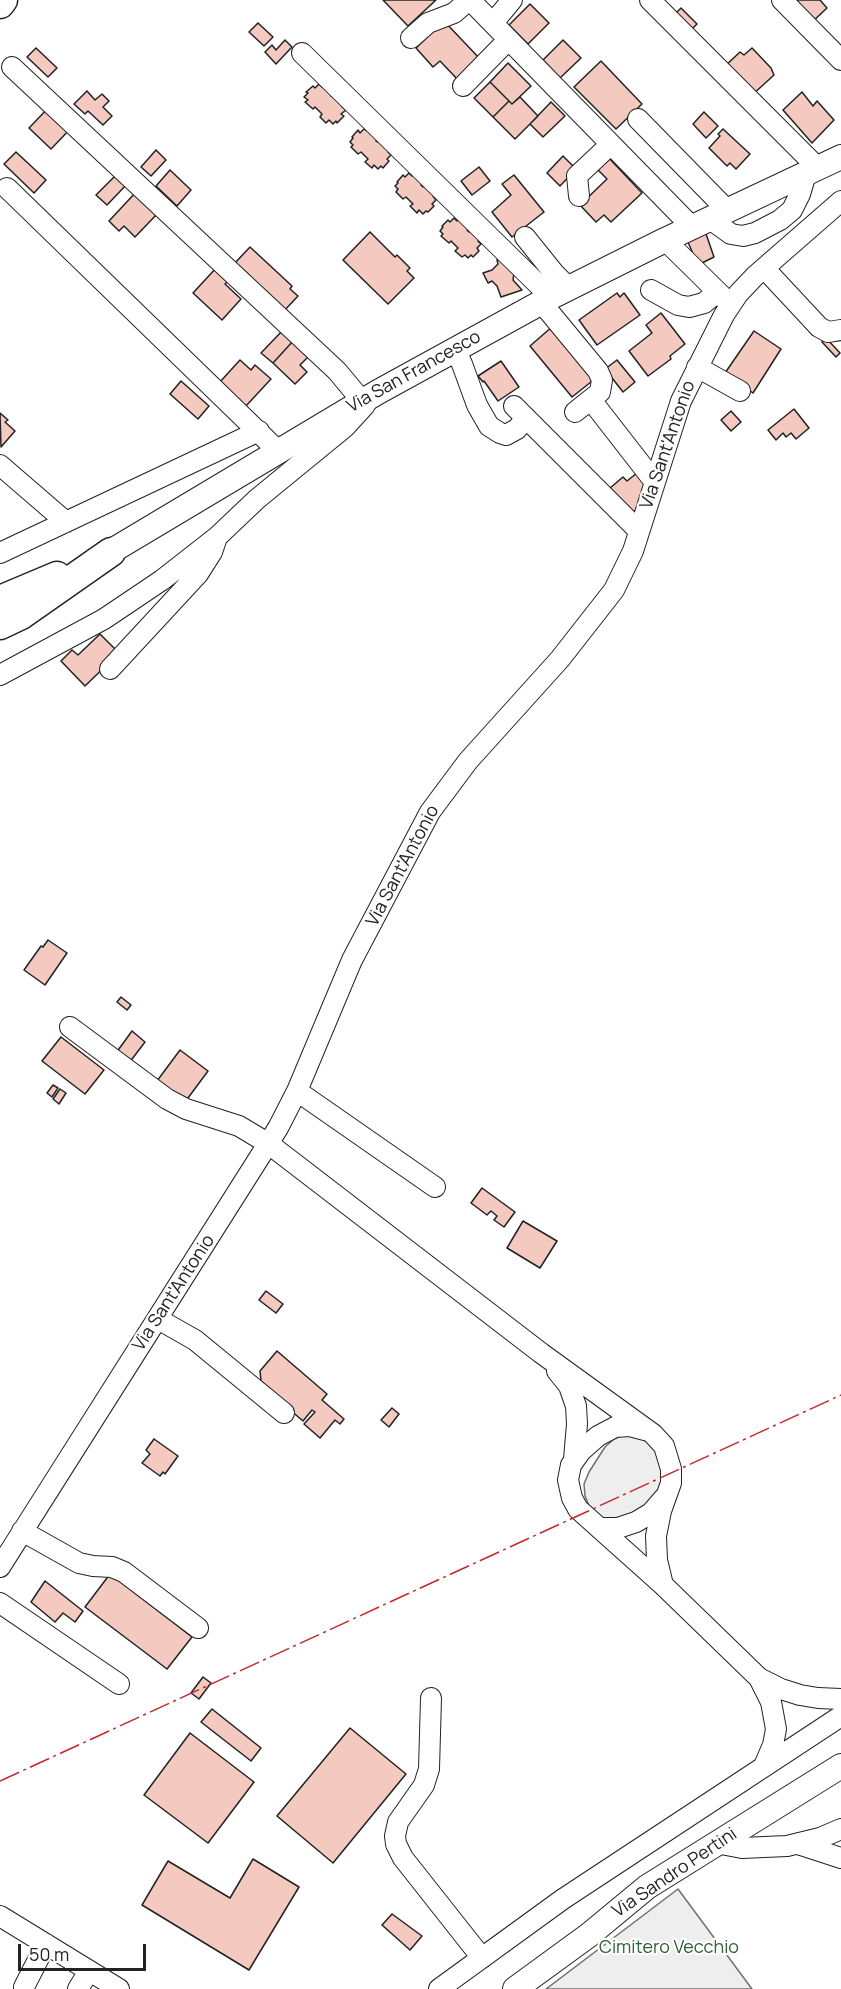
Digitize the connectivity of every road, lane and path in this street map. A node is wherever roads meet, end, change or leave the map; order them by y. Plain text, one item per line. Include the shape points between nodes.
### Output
1 (3, 0) edge
2 (470, 0) edge
3 (512, 0) edge
4 (650, 0) edge
5 (782, 0) edge
6 (0, 4) edge
7 (493, 23) junction
8 (411, 38) dead end
9 (508, 40) junction
10 (302, 53) dead end
11 (841, 60) edge
12 (12, 67) dead end
13 (463, 86) dead end
14 (638, 119) dead end
15 (611, 144) junction
16 (841, 158) edge
17 (812, 171) junction
18 (7, 188) dead end
19 (579, 196) dead end
20 (841, 201) edge
21 (710, 219) junction
22 (525, 237) dead end
23 (665, 240) junction
24 (764, 268) junction
25 (651, 290) dead end
26 (553, 296) junction
27 (724, 298) junction
28 (841, 330) edge
29 (455, 350) junction
30 (697, 367) junction
31 (740, 391) dead end
32 (370, 396) junction
33 (259, 431) junction
34 (278, 451) junction
35 (0, 465) edge
36 (654, 481) junction
37 (66, 522) junction
38 (639, 531) junction
39 (217, 537) junction
40 (111, 552) junction
41 (0, 554) edge
42 (0, 600) edge
43 (0, 610) edge
44 (0, 625) edge
45 (110, 669) dead end
46 (0, 675) edge
47 (70, 1027) dead end
48 (297, 1091) junction
49 (269, 1144) junction
50 (435, 1187) dead end
51 (158, 1319) junction
52 (541, 1353) junction
53 (284, 1413) dead end
54 (653, 1434) junction
55 (574, 1459) junction
56 (667, 1496) junction
57 (599, 1528) junction
58 (22, 1531) junction
59 (0, 1567) edge
60 (663, 1585) junction
61 (0, 1603) edge
62 (198, 1628) dead end
63 (759, 1678) junction
64 (119, 1684) dead end
65 (431, 1698) dead end
66 (841, 1699) edge
67 (841, 1716) edge
68 (764, 1766) junction
69 (841, 1766) edge
70 (841, 1829) edge
71 (716, 1843) junction
72 (798, 1844) junction
73 (841, 1858) edge
74 (0, 1916) edge
75 (46, 1944) junction
76 (482, 1958) junction
77 (89, 1971) junction
78 (24, 1987) dead end
79 (78, 1989) edge
80 (119, 1989) edge
81 (439, 1989) edge
82 (515, 1989) edge

1 - 6 highway
2 - 7 street
2 - 8 street via 454,13 428,23
3 - 7 street
4 - 17 street
5 - 11 street
7 - 9 street
9 - 13 street
9 - 15 street
10 - 26 street
12 - 32 street via 344,378
14 - 21 street
15 - 19 street via 577,176
15 - 21 street
16 - 17 main road, Via San Francesco
17 - 21 main road, Via San Francesco
18 - 33 street
20 - 24 street, Via Sant'Antonio
21 - 23 main road, Via San Francesco
22 - 26 street via 554,273
23 - 26 main road, Via San Francesco
23 - 27 street
24 - 27 street, Via Sant'Antonio
24 - 28 street via 814,323 828,332
25 - 27 street via 689,307
26 - 29 main road, Via San Francesco
26 - 36 street via 600,376 601,389 583,406
27 - 30 street, Via Sant'Antonio
29 - 32 main road, Via San Francesco
29 - 38 street via 489,426 506,435 517,429 520,412
30 - 31 street
30 - 36 street, Via Sant'Antonio
32 - 34 main road, Via San Francesco
32 - 39 street via 345,427
33 - 34 street
33 - 37 street
34 - 40 main road, Via San Francesco
35 - 37 street
36 - 38 street, Via Sant'Antonio
37 - 41 street
38 - 48 street, Via Sant'Antonio via 625,570 605,604 483,744 430,812 352,960
39 - 45 street via 198,574
39 - 46 street via 125,606
40 - 42 highway
40 - 43 main road, Via San Francesco
40 - 44 highway via 21,615
47 - 49 street via 167,1099 239,1126
48 - 49 street, Via Sant'Antonio
48 - 50 street
49 - 51 street, Via Sant'Antonio
49 - 52 street
51 - 53 street via 195,1340
51 - 58 street, Via Sant'Antonio
52 - 54 street
52 - 55 street via 564,1378 573,1396 577,1416
54 - 55 street via 636,1427 615,1427 592,1440
54 - 56 street via 670,1461
55 - 57 street via 568,1480 572,1498
56 - 57 street via 636,1522 618,1528
56 - 60 street via 656,1543
57 - 60 street
58 - 59 street, Via Sant'Antonio
58 - 62 street via 79,1563 124,1572
60 - 63 street
61 - 64 street
63 - 66 street via 800,1695
63 - 68 street via 773,1710 776,1730
65 - 76 street via 429,1769 424,1785 398,1822 396,1844
67 - 68 street
68 - 76 street via 563,1899
69 - 71 main road, Via Sandro Pertini
70 - 72 street
71 - 72 street via 752,1848
71 - 82 main road, Via Sandro Pertini via 647,1887
72 - 73 street
74 - 75 street
75 - 77 street
75 - 78 street
76 - 81 street
77 - 79 street
77 - 80 street

